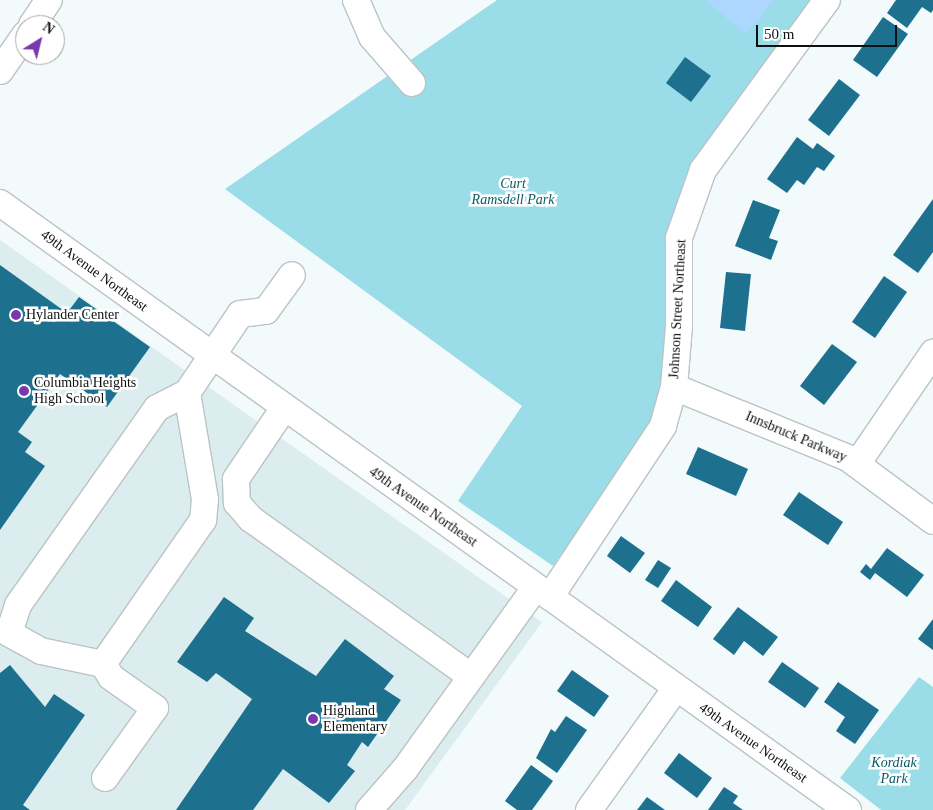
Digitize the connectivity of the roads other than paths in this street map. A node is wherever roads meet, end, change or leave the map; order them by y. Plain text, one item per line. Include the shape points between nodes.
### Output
1 (49, 0) edge
2 (356, 0) edge
3 (827, 0) edge
4 (39, 15) edge
5 (15, 49) edge
6 (0, 71) edge
7 (412, 83) dead end
8 (0, 203) edge
9 (292, 275) dead end
10 (933, 353) edge
11 (212, 356) junction
12 (674, 387) junction
13 (187, 393) junction
14 (284, 408) junction
15 (857, 464) junction
16 (933, 521) edge
17 (543, 592) junction
18 (103, 664) junction
19 (470, 676) junction
20 (676, 688) junction
21 (105, 778) dead end
22 (369, 810) edge
23 (589, 810) edge
24 (848, 810) edge

1 - 4 street
2 - 7 street via 372,37
3 - 12 street, Johnson Street Northeast via 703,170 680,238
5 - 6 street
8 - 11 street, 49th Avenue Northeast
9 - 11 street via 266,312 240,314
10 - 15 street
11 - 13 street
11 - 14 street, 49th Avenue Northeast
12 - 15 street, Innsbruck Parkway
12 - 17 street, Johnson Street Northeast via 664,426
13 - 18 street via 205,499 203,520
13 - 18 street via 157,408 18,605 8,633 41,650
14 - 17 street, 49th Avenue Northeast
14 - 19 street via 236,479 237,503 250,519
15 - 16 street, Innsbruck Parkway
17 - 19 street, Johnson Street Northeast
17 - 20 street, 49th Avenue Northeast
18 - 21 street via 111,677 155,708
19 - 22 street, Johnson Street Northeast via 405,769
20 - 23 street
20 - 24 street, 49th Avenue Northeast

